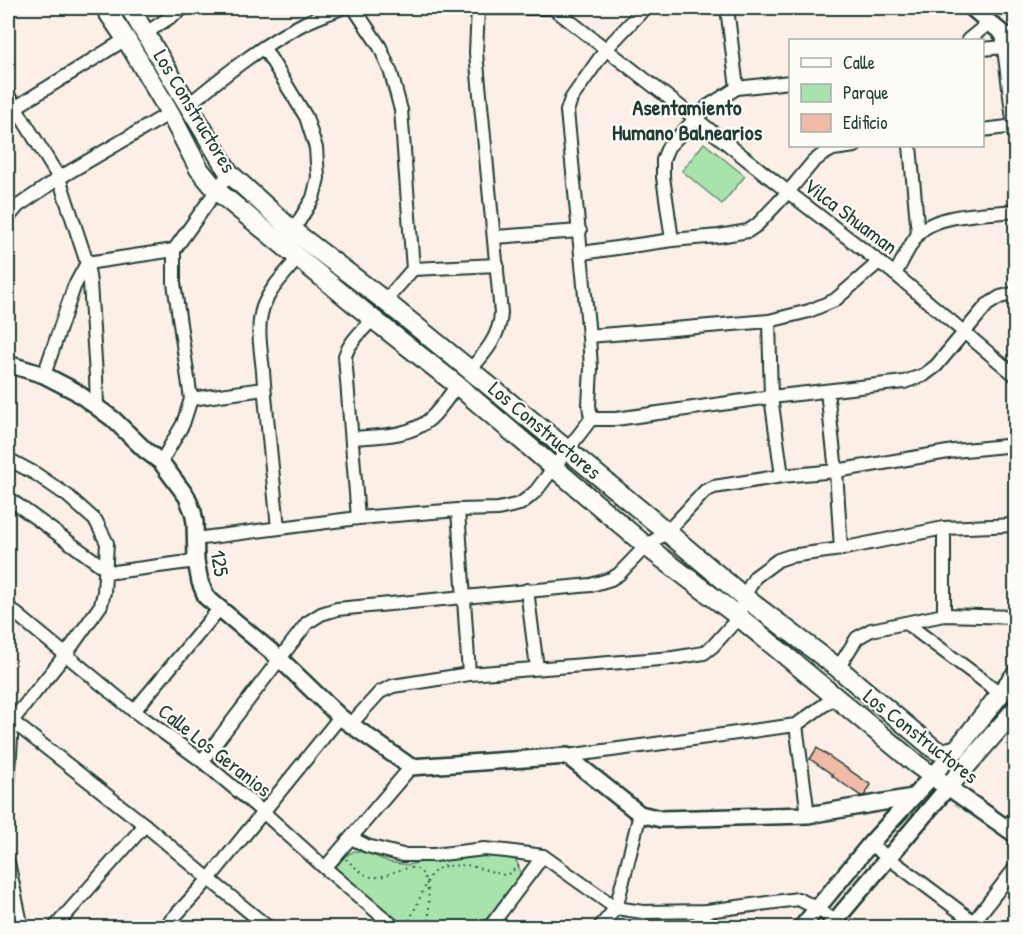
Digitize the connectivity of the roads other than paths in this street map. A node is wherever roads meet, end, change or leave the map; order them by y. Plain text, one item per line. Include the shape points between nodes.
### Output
1 (105, 8) edge
2 (130, 8) edge
3 (184, 8) edge
4 (354, 8) edge
5 (472, 8) edge
6 (478, 8) edge
7 (555, 8) edge
8 (645, 8) edge
9 (727, 8) edge
10 (972, 8) edge
11 (334, 9) edge
12 (990, 22) junction
13 (146, 33) junction
14 (126, 39) junction
15 (969, 39) edge
16 (1007, 39) edge
17 (264, 48) junction
18 (984, 48) edge
19 (606, 49) junction
20 (789, 82) edge
21 (737, 88) junction
22 (8, 95) edge
23 (188, 105) junction
24 (11, 110) edge
25 (170, 113) junction
26 (696, 119) junction
27 (1015, 126) edge
28 (984, 130) edge
29 (1016, 142) edge
30 (848, 147) edge
31 (910, 147) edge
32 (229, 173) junction
33 (59, 178) junction
34 (217, 191) junction
35 (788, 192) junction
36 (1016, 211) edge
37 (8, 218) edge
38 (293, 231) junction
39 (580, 231) junction
40 (918, 234) junction
41 (494, 237) junction
42 (672, 240) junction
43 (174, 250) junction
44 (582, 253) junction
45 (298, 258) junction
46 (879, 262) junction
47 (87, 263) junction
48 (497, 265) junction
49 (413, 269) junction
50 (895, 274) junction
51 (1016, 293) edge
52 (385, 301) junction
53 (373, 319) junction
54 (770, 321) junction
55 (964, 332) junction
56 (589, 336) junction
57 (8, 364) edge
58 (470, 369) junction
59 (44, 375) junction
60 (1016, 376) edge
61 (458, 385) junction
62 (264, 389) junction
63 (827, 391) junction
64 (771, 397) junction
65 (191, 399) junction
66 (97, 406) junction
67 (591, 419) junction
68 (352, 438) junction
69 (1016, 445) edge
70 (567, 450) junction
71 (8, 459) edge
72 (161, 462) junction
73 (554, 468) junction
74 (836, 471) junction
75 (782, 477) junction
76 (8, 498) edge
77 (458, 510) junction
78 (358, 518) junction
79 (1016, 525) edge
80 (278, 528) junction
81 (944, 528) junction
82 (667, 532) junction
83 (195, 539) junction
84 (646, 546) junction
85 (841, 549) junction
86 (196, 561) junction
87 (106, 569) junction
88 (527, 591) junction
89 (465, 597) junction
90 (744, 597) junction
91 (8, 607) edge
92 (220, 608) junction
93 (945, 615) junction
94 (739, 617) junction
95 (1016, 617) edge
96 (906, 623) junction
97 (66, 654) junction
98 (279, 658) junction
99 (537, 668) junction
100 (838, 668) junction
101 (469, 674) junction
102 (1016, 674) edge
103 (1000, 693) junction
104 (835, 698) junction
105 (1016, 709) edge
106 (134, 711) junction
107 (10, 720) edge
108 (345, 721) junction
109 (796, 725) junction
110 (9, 748) edge
111 (957, 749) junction
112 (567, 756) junction
113 (202, 761) junction
114 (411, 767) junction
115 (932, 776) junction
116 (8, 787) edge
117 (948, 787) junction
118 (913, 797) junction
119 (263, 812) junction
120 (640, 814) junction
121 (808, 815) junction
122 (145, 825) junction
123 (1012, 826) edge
124 (351, 838) junction
125 (870, 844) junction
126 (543, 856) junction
127 (888, 858) junction
128 (8, 862) edge
129 (1016, 867) edge
130 (325, 868) junction
131 (209, 879) junction
132 (616, 908) junction
133 (817, 908) junction
134 (707, 911) junction
135 (836, 925) edge
136 (975, 925) edge
137 (21, 927) edge
138 (54, 927) edge
139 (164, 927) edge
140 (269, 927) edge
141 (396, 927) edge
142 (489, 927) edge
143 (599, 927) edge
144 (694, 927) edge
145 (801, 927) edge

1 - 14 main road, Los Constructores
2 - 13 main road, Los Constructores
3 - 13 street
4 - 49 street via 380,47 401,110
5 - 6 street, Vilca Shuaman
6 - 7 street, Vilca Shuaman
6 - 41 street via 476,53
7 - 19 street, Vilca Shuaman
8 - 19 street
9 - 21 street
10 - 12 street
11 - 17 street
12 - 15 street
12 - 16 street
13 - 23 main road, Los Constructores
14 - 24 street
14 - 25 main road, Los Constructores
16 - 18 street
16 - 27 street
17 - 23 street
17 - 38 street via 306,117 316,148 318,178 313,198
19 - 26 street, Vilca Shuaman
19 - 39 street via 571,99 567,111
20 - 21 street
21 - 26 street via 708,106
22 - 24 street
23 - 32 main road, Los Constructores
24 - 33 street
25 - 33 street
25 - 34 main road, Los Constructores via 199,169
26 - 35 street, Vilca Shuaman
26 - 42 street via 668,147 663,160
27 - 28 street
27 - 29 street
30 - 35 street via 822,155
31 - 40 street
32 - 34 street
32 - 38 main road, Los Constructores
33 - 37 street via 18,206
33 - 47 street
34 - 43 street
34 - 45 main road, Los Constructores
35 - 42 street via 748,231
35 - 46 street, Vilca Shuaman
36 - 40 street via 955,217 939,221
38 - 52 main road, Los Constructores
39 - 41 street
39 - 44 street
40 - 50 street
41 - 48 street
42 - 44 street
43 - 47 street
43 - 65 street via 174,283
44 - 56 street
45 - 53 main road, Los Constructores
45 - 62 street via 273,289 263,309 260,331
46 - 50 street, Vilca Shuaman
46 - 54 street via 835,300
47 - 59 street via 74,287
47 - 66 street
48 - 49 street
48 - 58 street via 500,326 490,346
49 - 52 street
50 - 55 street, Vilca Shuaman
51 - 55 street via 987,305
52 - 58 main road, Los Constructores
53 - 61 main road, Los Constructores
53 - 68 street via 345,356
54 - 56 street
54 - 64 street
55 - 60 street, Vilca Shuaman
55 - 63 street via 924,375 904,382
56 - 67 street
57 - 59 street, 125
58 - 70 main road, Los Constructores
59 - 66 street, 125
61 - 68 street via 419,427
61 - 73 main road, Los Constructores
62 - 65 street
62 - 80 street
63 - 64 street
63 - 74 street
64 - 67 street via 616,419
64 - 75 street
65 - 72 street via 183,424
66 - 72 street, 125
67 - 70 street
68 - 78 street
69 - 74 street
70 - 73 street
70 - 82 main road, Los Constructores
71 - 87 street via 68,496 96,521 107,543
72 - 83 street, 125 via 188,497
73 - 77 street via 520,504
73 - 84 main road, Los Constructores
74 - 75 street
74 - 85 street
75 - 82 street via 705,491
76 - 87 street
77 - 78 street
77 - 89 street
78 - 80 street
79 - 81 street
80 - 83 street
81 - 85 street
81 - 93 street
82 - 84 street
82 - 90 main road, Los Constructores
83 - 86 street, 125
84 - 88 street via 611,579 591,585
84 - 94 main road, Los Constructores
85 - 90 street via 778,560 755,577
86 - 87 street via 114,572
86 - 92 street, 125 via 206,597
87 - 97 street via 101,605
88 - 89 street
88 - 99 street
89 - 98 street via 337,609 321,614 307,623
89 - 101 street
90 - 94 street
90 - 100 main road, Los Constructores
91 - 97 street, Calle Los Geranios
92 - 98 street, 125
92 - 106 street
93 - 95 street
93 - 96 street
94 - 99 street via 704,653
94 - 104 main road, Los Constructores
96 - 100 street via 872,630 857,638
96 - 103 street
97 - 106 street, Calle Los Geranios
97 - 107 street
98 - 108 street, 125
98 - 113 street
99 - 101 street
100 - 111 main road, Los Constructores via 938,752
101 - 108 street via 393,686
102 - 103 main road
103 - 111 main road
104 - 109 street
104 - 115 main road, Los Constructores
105 - 117 main road
106 - 113 street, Calle Los Geranios
107 - 110 street
107 - 122 street
108 - 114 street, 125
108 - 119 street
109 - 112 street
109 - 121 street
110 - 116 street
111 - 115 street
112 - 114 street
112 - 120 street
113 - 119 street, Calle Los Geranios
114 - 124 street
115 - 117 main road, Los Constructores
115 - 118 street
117 - 123 street, Los Constructores
117 - 127 street
118 - 121 street
118 - 125 street
119 - 130 street, Calle Los Geranios
119 - 131 street
120 - 121 street via 661,819
120 - 132 street
122 - 131 street
122 - 138 street
124 - 126 street via 403,855 484,849
124 - 130 street
125 - 127 street
125 - 133 street
126 - 132 street
126 - 142 street
127 - 135 street
127 - 136 street
128 - 137 street
129 - 136 street
130 - 141 street, Calle Los Geranios
131 - 139 street
131 - 140 street
132 - 134 street via 643,912
132 - 143 street
133 - 134 street via 798,898
133 - 135 street
133 - 145 street
134 - 144 street

